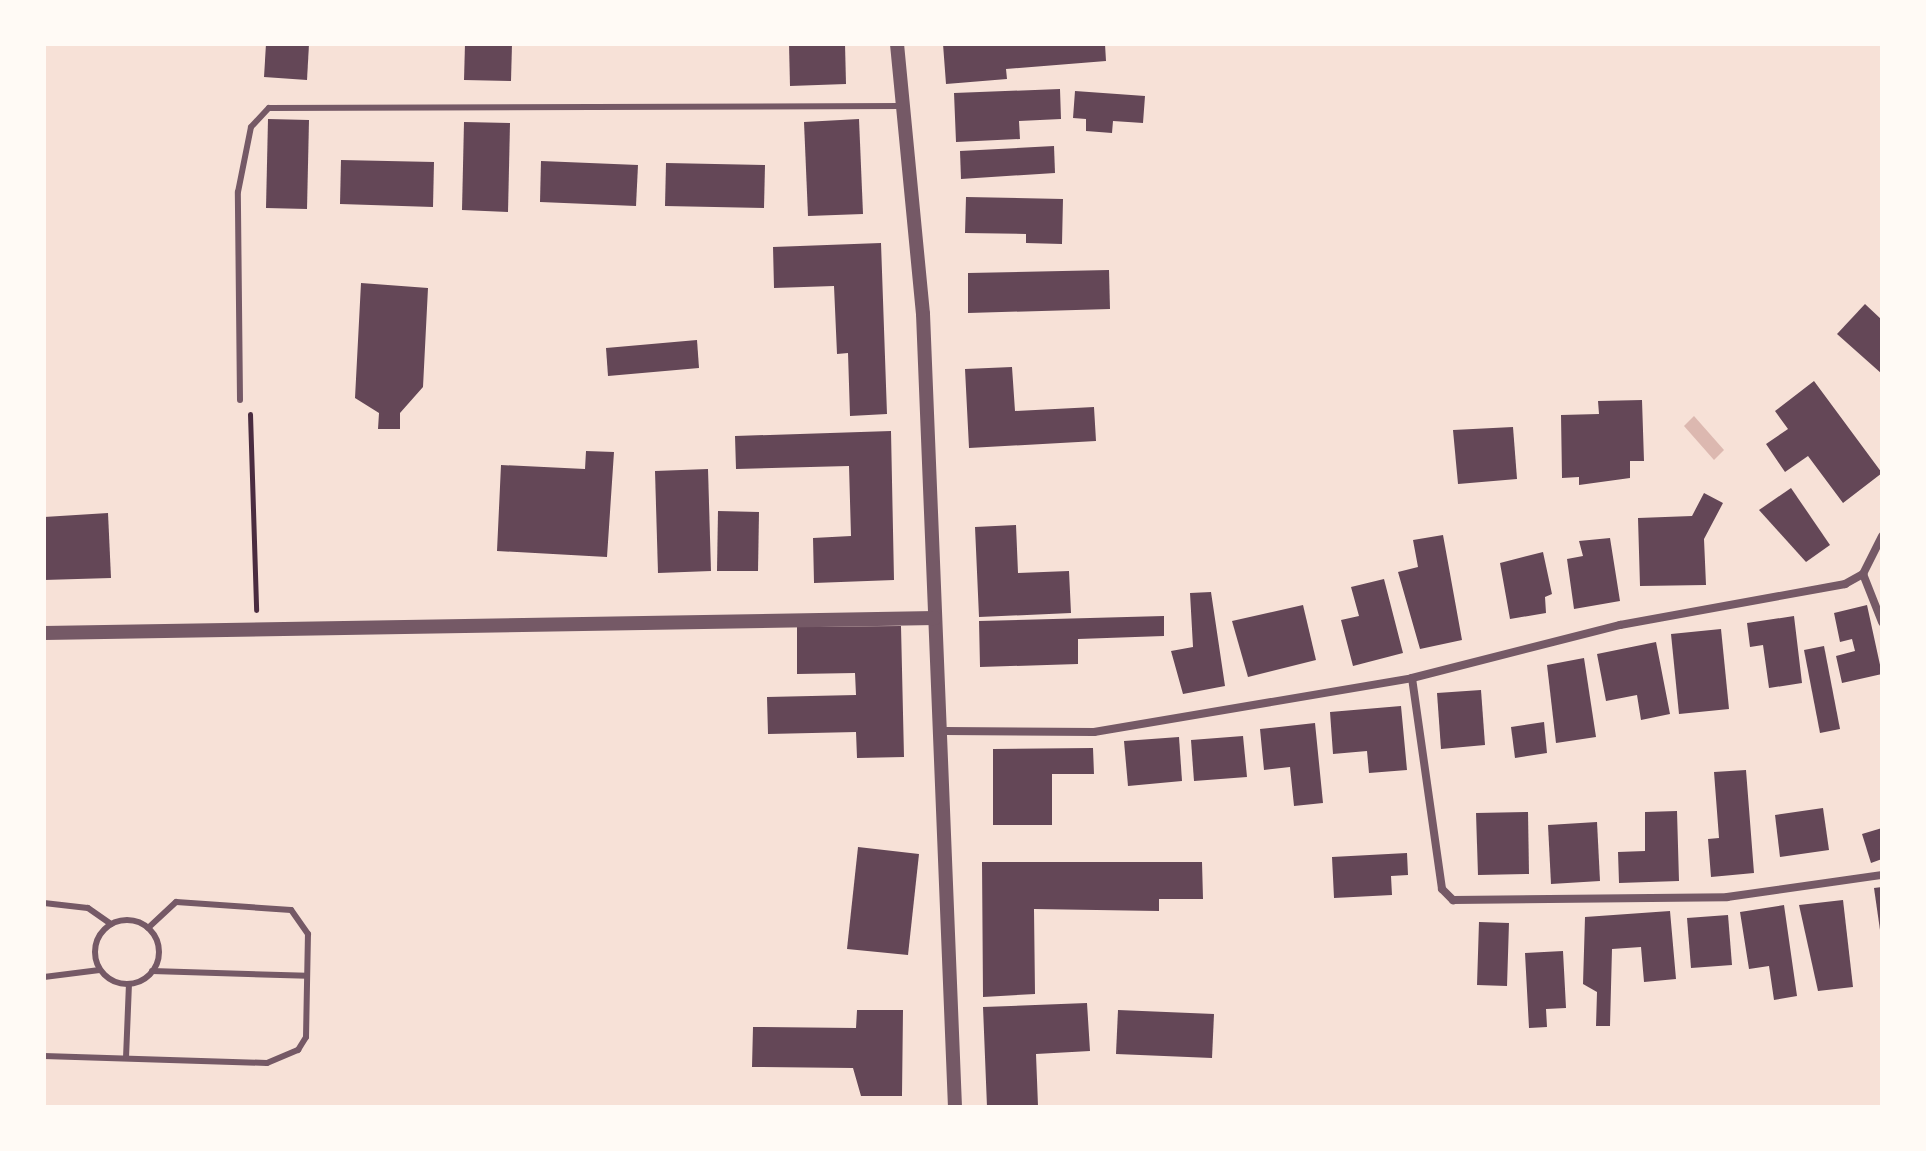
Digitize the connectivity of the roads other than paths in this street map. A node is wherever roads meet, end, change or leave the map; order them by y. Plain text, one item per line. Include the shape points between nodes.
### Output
1 (897, 44) edge
2 (906, 106) junction
3 (240, 400) dead end
4 (1882, 536) edge
5 (1863, 574) junction
6 (935, 618) junction
7 (1882, 622) edge
8 (44, 633) edge
9 (1412, 678) junction
10 (945, 731) junction
11 (1882, 875) edge
12 (44, 903) edge
13 (111, 924) junction
14 (148, 928) junction
15 (100, 970) junction
16 (152, 971) junction
17 (307, 976) junction
18 (44, 977) edge
19 (129, 984) junction
20 (44, 1056) edge
21 (126, 1058) junction
22 (955, 1107) edge

1 - 2 street
2 - 3 lane via 269,108 251,127 238,192
2 - 6 street via 923,314
4 - 5 street
5 - 7 street
5 - 9 street via 1845,584 1620,625
6 - 8 street
6 - 10 street
9 - 10 street via 1094,732
9 - 11 street via 1442,889 1453,900 1727,897
10 - 22 street
12 - 13 lane via 88,908
13 - 14 lane
13 - 15 lane via 95,945
14 - 16 lane via 159,946
14 - 17 lane via 176,902 282,905 305,925
15 - 18 lane
15 - 19 lane
16 - 17 lane
16 - 19 lane
17 - 21 lane via 306,1037 288,1058
19 - 21 lane
20 - 21 lane

